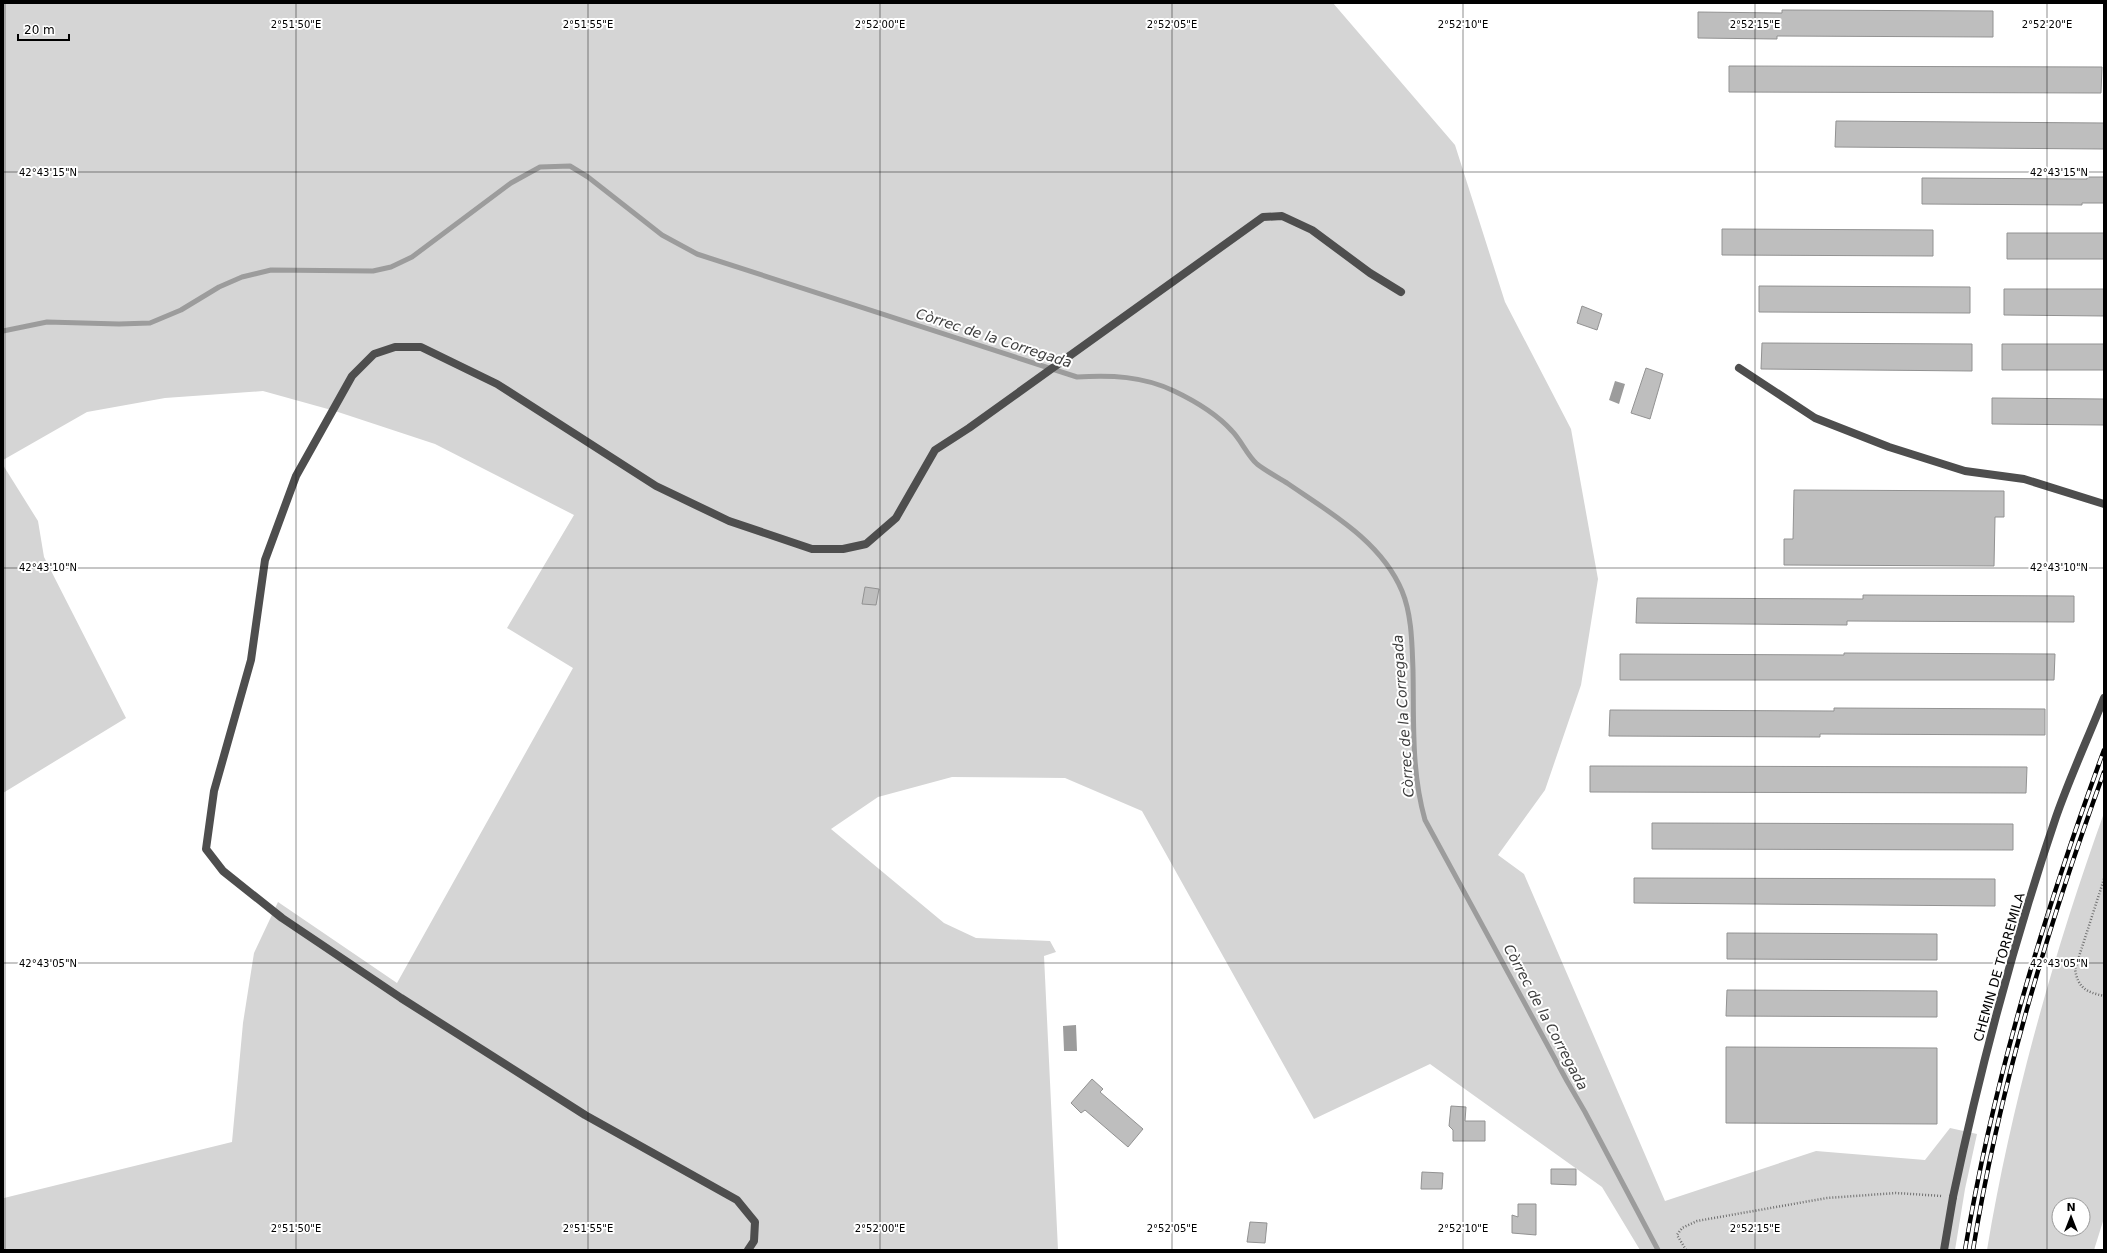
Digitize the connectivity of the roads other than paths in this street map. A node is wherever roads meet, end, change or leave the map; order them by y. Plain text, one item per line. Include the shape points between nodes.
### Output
1 (1401, 292) dead end
2 (1739, 368) dead end
3 (2104, 504) edge
4 (2104, 698) edge
5 (748, 1250) edge
6 (1944, 1250) edge

1 - 5 street via 1370,273 1312,230 1282,216 1263,217 935,450 896,518 866,544 843,549 812,549 729,521 656,486 497,384 421,347 395,347 374,354 352,376 296,476 265,560 251,660 214,791 206,849 223,871 282,918 400,998 585,1115 737,1200 755,1222 754,1241
2 - 3 street via 1815,418 1888,447 1965,471 2024,479
4 - 6 street, CHEMIN DE TORREMILA via 2057,816 2009,965 1966,1135

